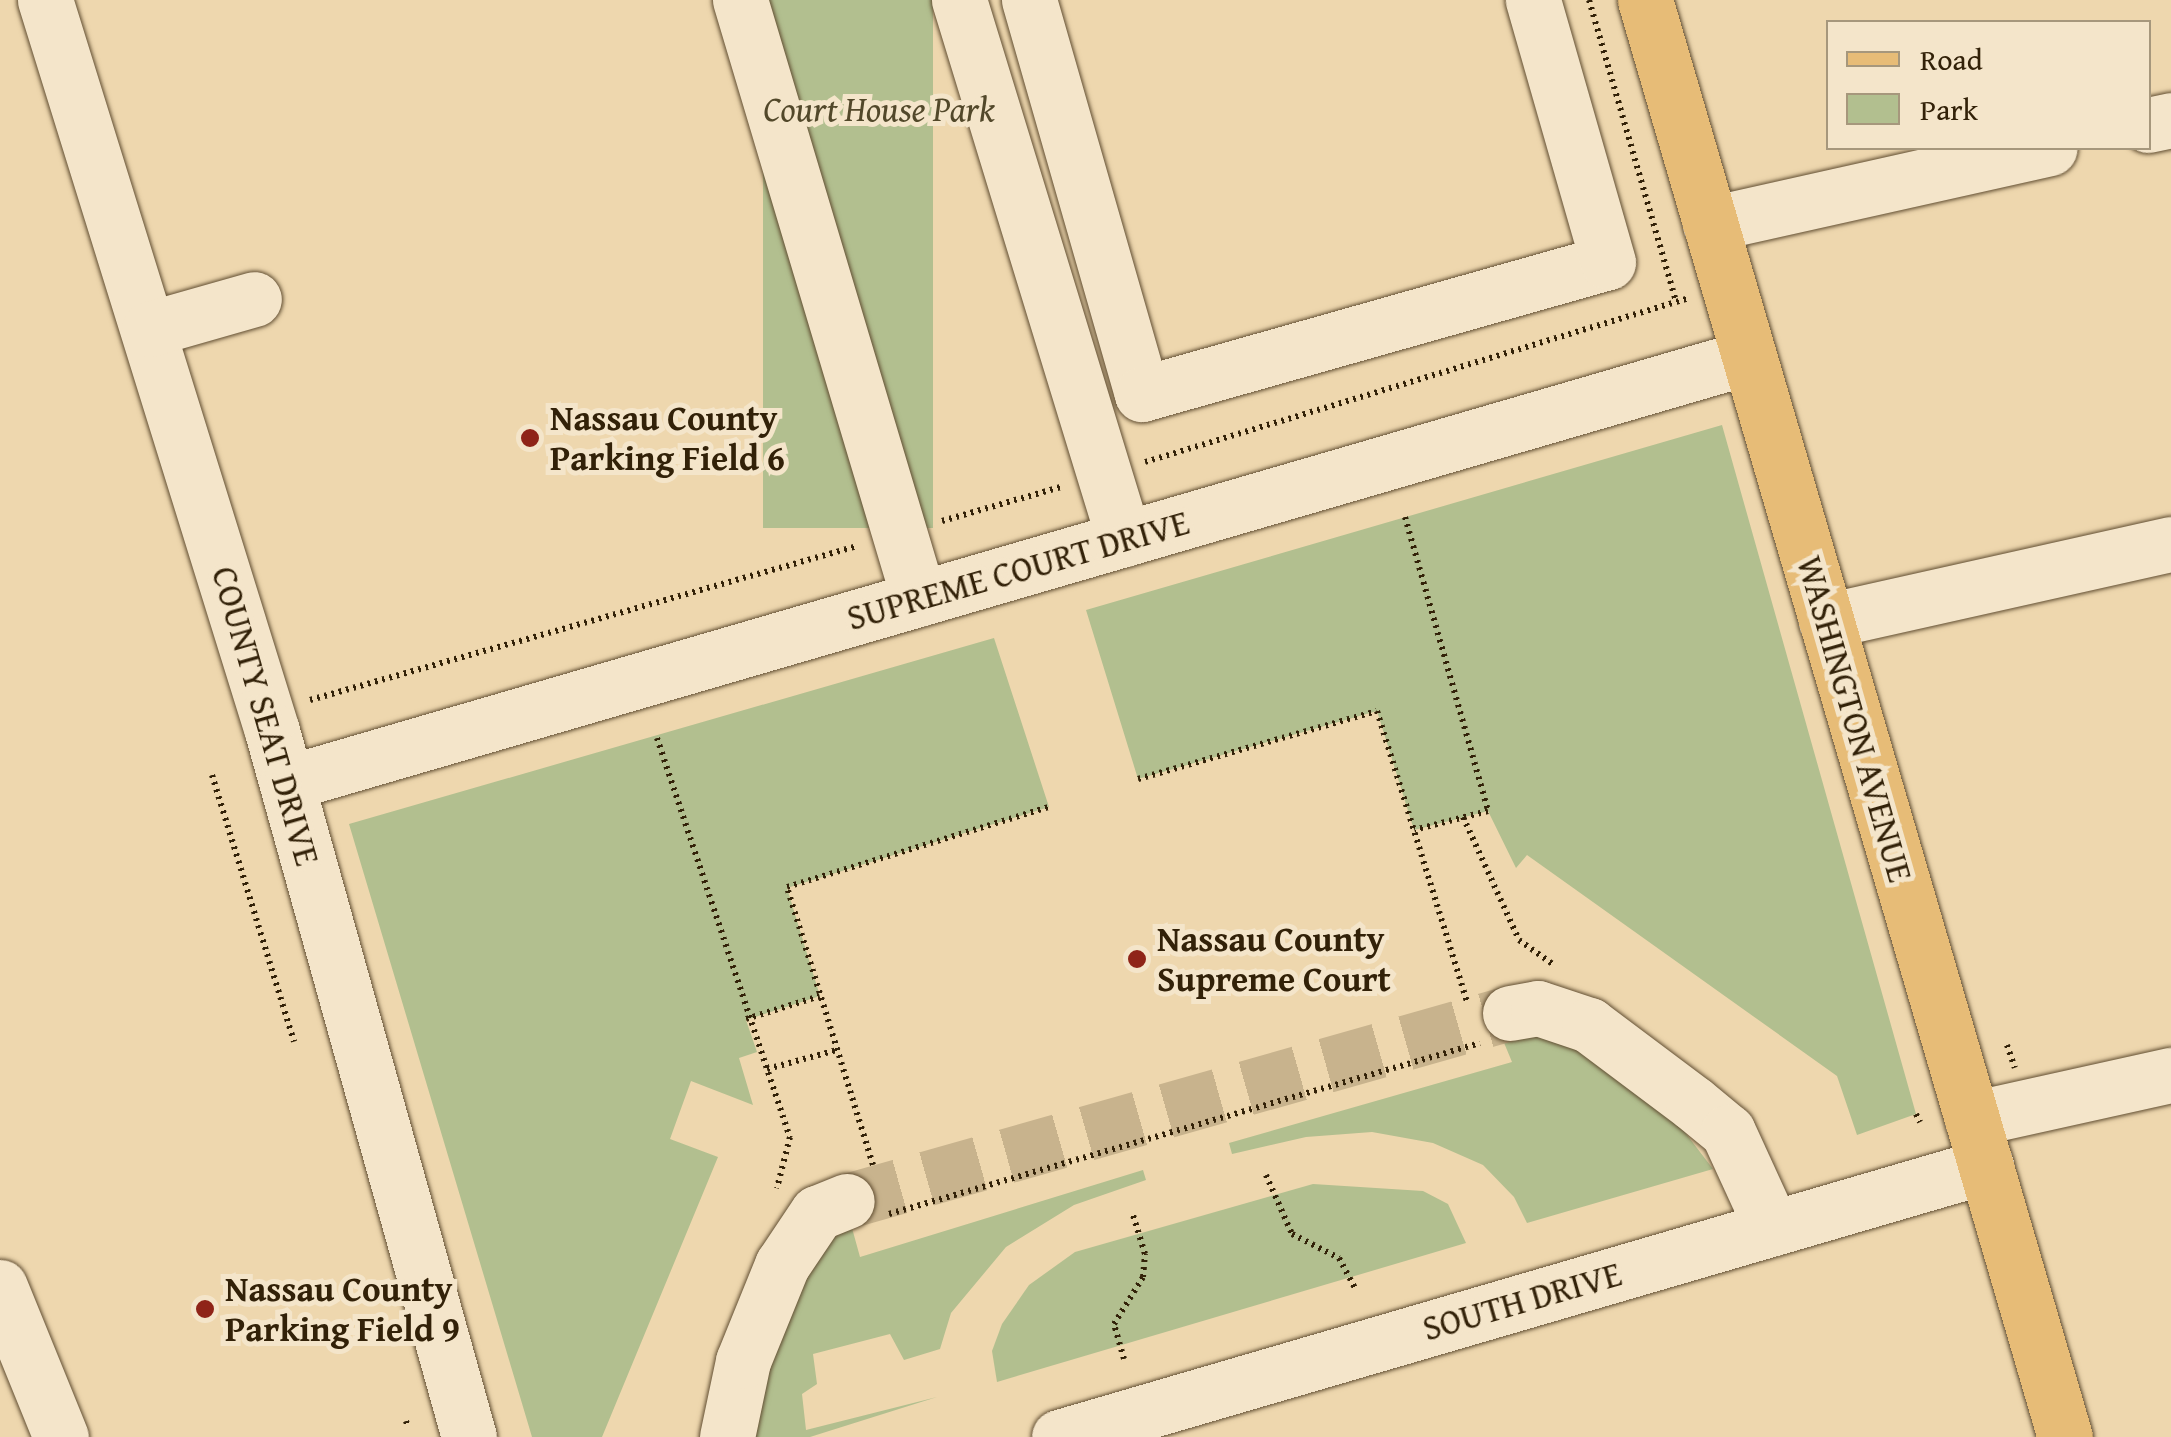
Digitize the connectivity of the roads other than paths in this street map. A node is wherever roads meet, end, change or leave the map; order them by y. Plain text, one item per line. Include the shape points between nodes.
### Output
1 (45, 0) edge
2 (740, 0) edge
3 (958, 0) edge
4 (1532, 0) edge
5 (1645, 0) edge
6 (1034, 18) edge
7 (976, 54) junction
8 (1064, 122) junction
9 (1000, 138) junction
10 (2041, 150) edge
11 (1710, 224) junction
12 (254, 299) dead end
13 (150, 330) junction
14 (1749, 357) junction
15 (1124, 539) junction
16 (2171, 544) edge
17 (920, 599) junction
18 (1826, 621) junction
19 (287, 783) junction
20 (1485, 1016) tunnel mouth
21 (2171, 1075) edge
22 (1948, 1130) junction
23 (869, 1192) tunnel mouth
24 (1772, 1228) junction
25 (0, 1288) edge
26 (60, 1437) edge
27 (469, 1437) edge
28 (727, 1437) edge
29 (1059, 1437) edge
30 (2065, 1437) edge

1 - 13 street, COUNTY SEAT DRIVE
2 - 17 street
3 - 7 street
4 - 8 street via 1608,262 1142,394
5 - 11 main road, WASHINGTON AVENUE
6 - 7 street
6 - 8 street
7 - 9 street
8 - 9 street
9 - 15 street
10 - 11 street
11 - 14 main road, WASHINGTON AVENUE
12 - 13 street
13 - 19 street, COUNTY SEAT DRIVE
14 - 15 street, SUPREME COURT DRIVE
14 - 18 main road, WASHINGTON AVENUE
15 - 17 street, SUPREME COURT DRIVE
16 - 18 street
17 - 19 street, SUPREME COURT DRIVE
18 - 22 main road, WASHINGTON AVENUE
19 - 27 street, COUNTY SEAT DRIVE
20 - 24 street via 1538,1008 1590,1026 1728,1132
21 - 22 street, SOUTH DRIVE
22 - 24 street, SOUTH DRIVE
22 - 30 main road, WASHINGTON AVENUE
23 - 28 street via 817,1213 782,1266 743,1362
24 - 29 street, SOUTH DRIVE
25 - 26 street

